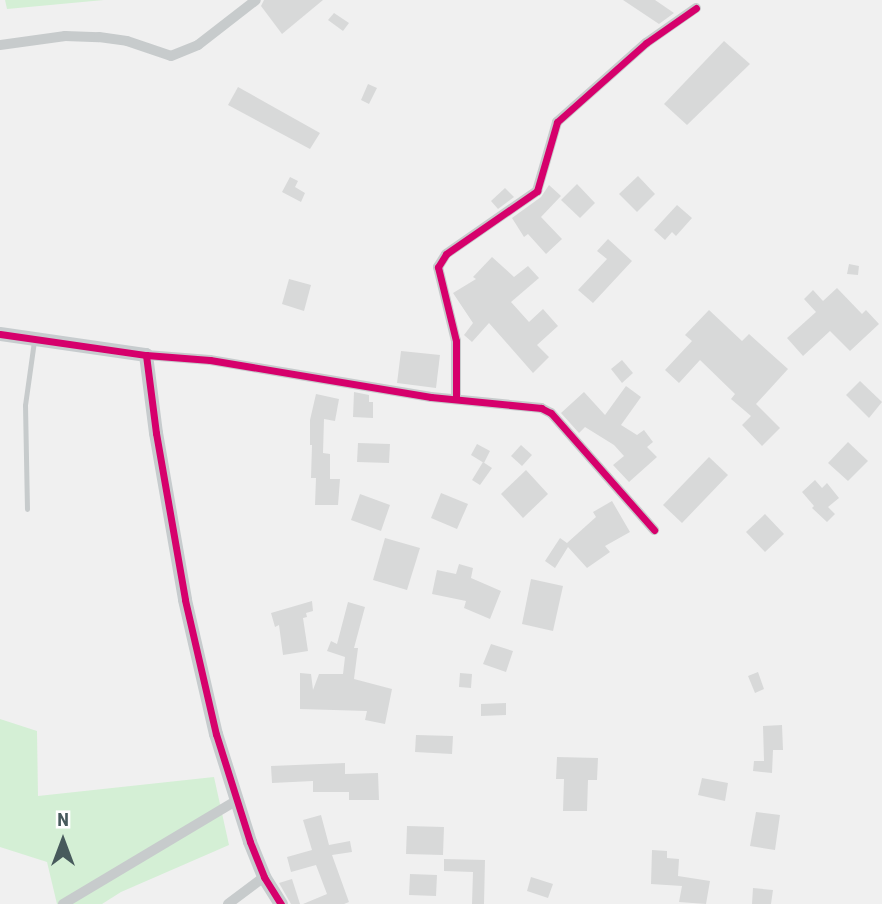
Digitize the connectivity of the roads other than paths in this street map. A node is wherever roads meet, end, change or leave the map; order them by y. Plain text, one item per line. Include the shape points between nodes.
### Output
1 (256, 0) edge
2 (696, 8) dead end
3 (0, 45) edge
4 (0, 334) edge
5 (34, 339) junction
6 (146, 355) junction
7 (456, 399) junction
8 (27, 509) dead end
9 (654, 530) dead end
10 (236, 801) junction
11 (264, 877) junction
12 (63, 904) edge
13 (228, 904) edge
14 (281, 904) edge

1 - 3 street via 198,45 171,56 99,37 65,36
2 - 7 street via 646,43 557,122 537,191 446,254 438,267 456,341
4 - 5 street
5 - 6 street
5 - 8 lane via 25,405
6 - 7 street via 224,362
6 - 10 street via 186,600
7 - 9 street via 522,405 551,413
10 - 11 street
10 - 12 street
11 - 13 street
11 - 14 street

